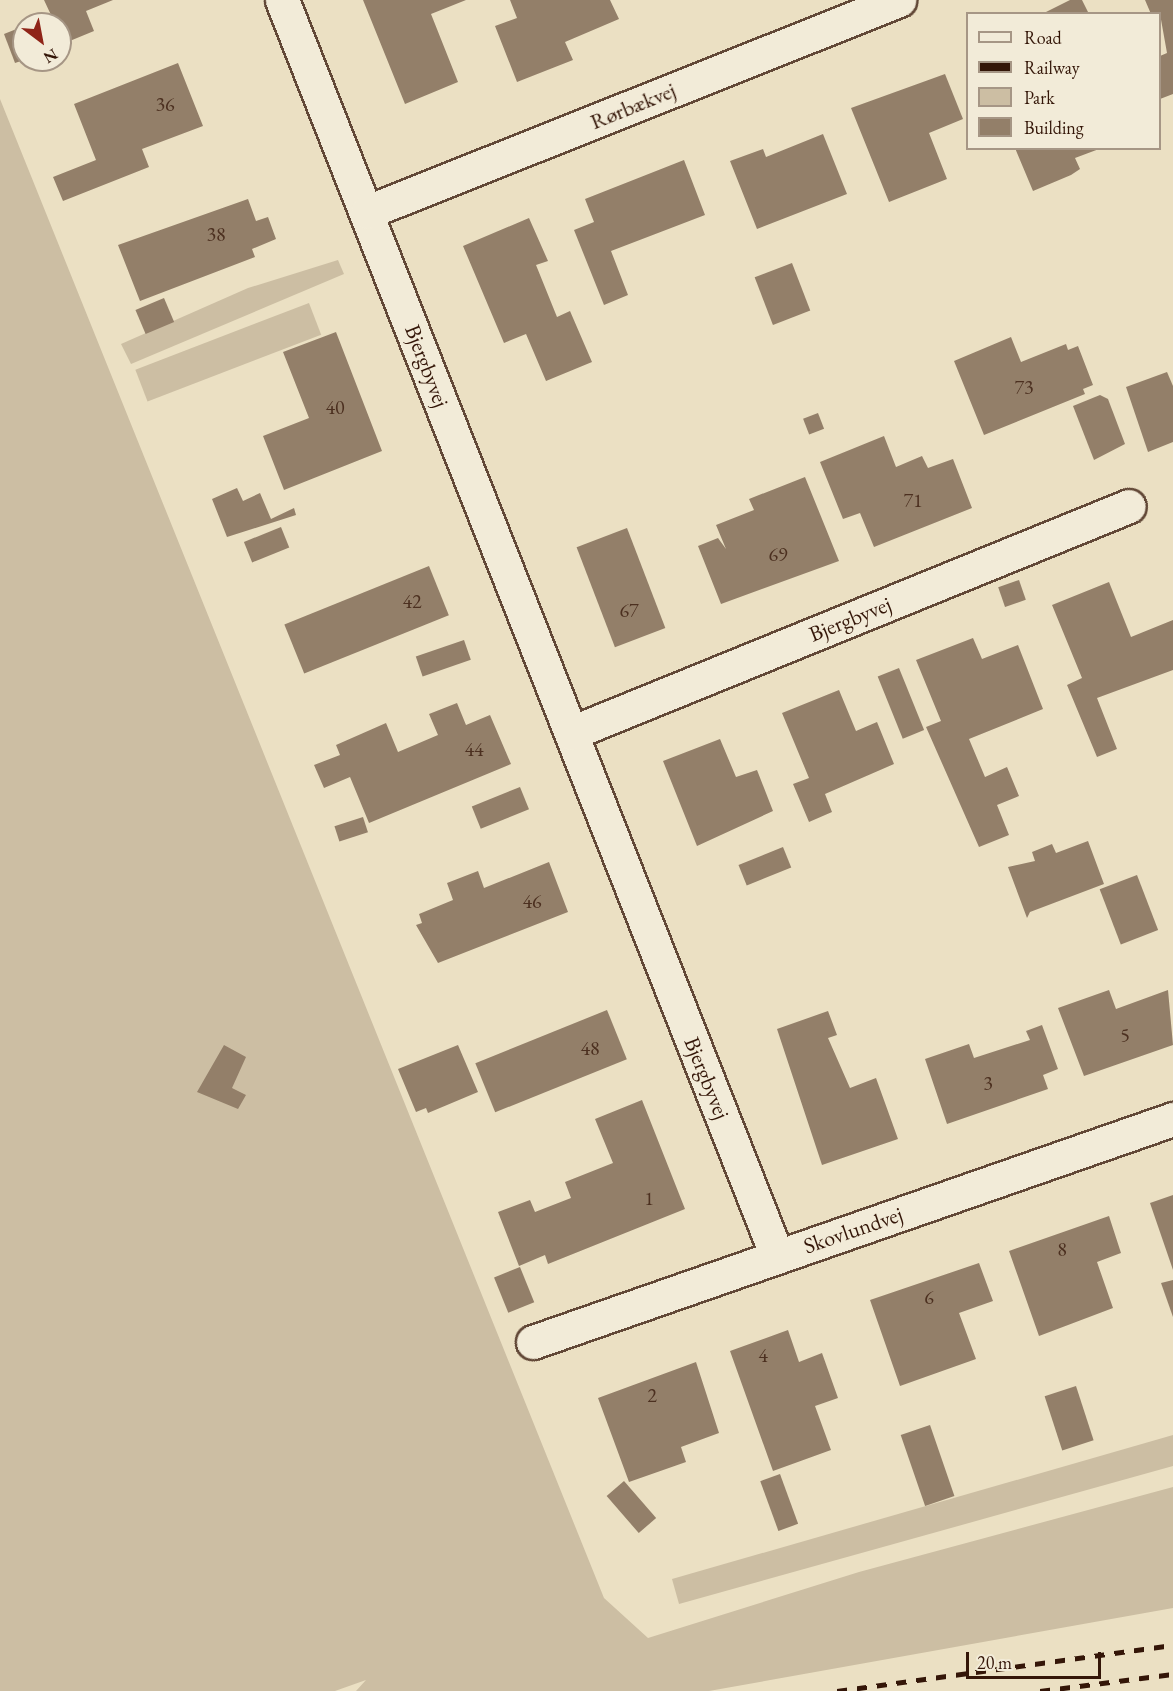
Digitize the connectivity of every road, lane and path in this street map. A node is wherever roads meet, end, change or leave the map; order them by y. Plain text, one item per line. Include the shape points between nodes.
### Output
1 (282, 0) edge
2 (899, 0) edge
3 (367, 212) junction
4 (1129, 506) dead end
5 (571, 733) junction
6 (1173, 1119) edge
7 (777, 1256) junction
8 (533, 1342) dead end

1 - 3 street, Bjergbyvej
2 - 3 street, Rørbækvej
3 - 5 street, Bjergbyvej
4 - 5 street, Bjergbyvej
5 - 7 street, Bjergbyvej
6 - 7 street, Skovlundvej
7 - 8 street, Skovlundvej

